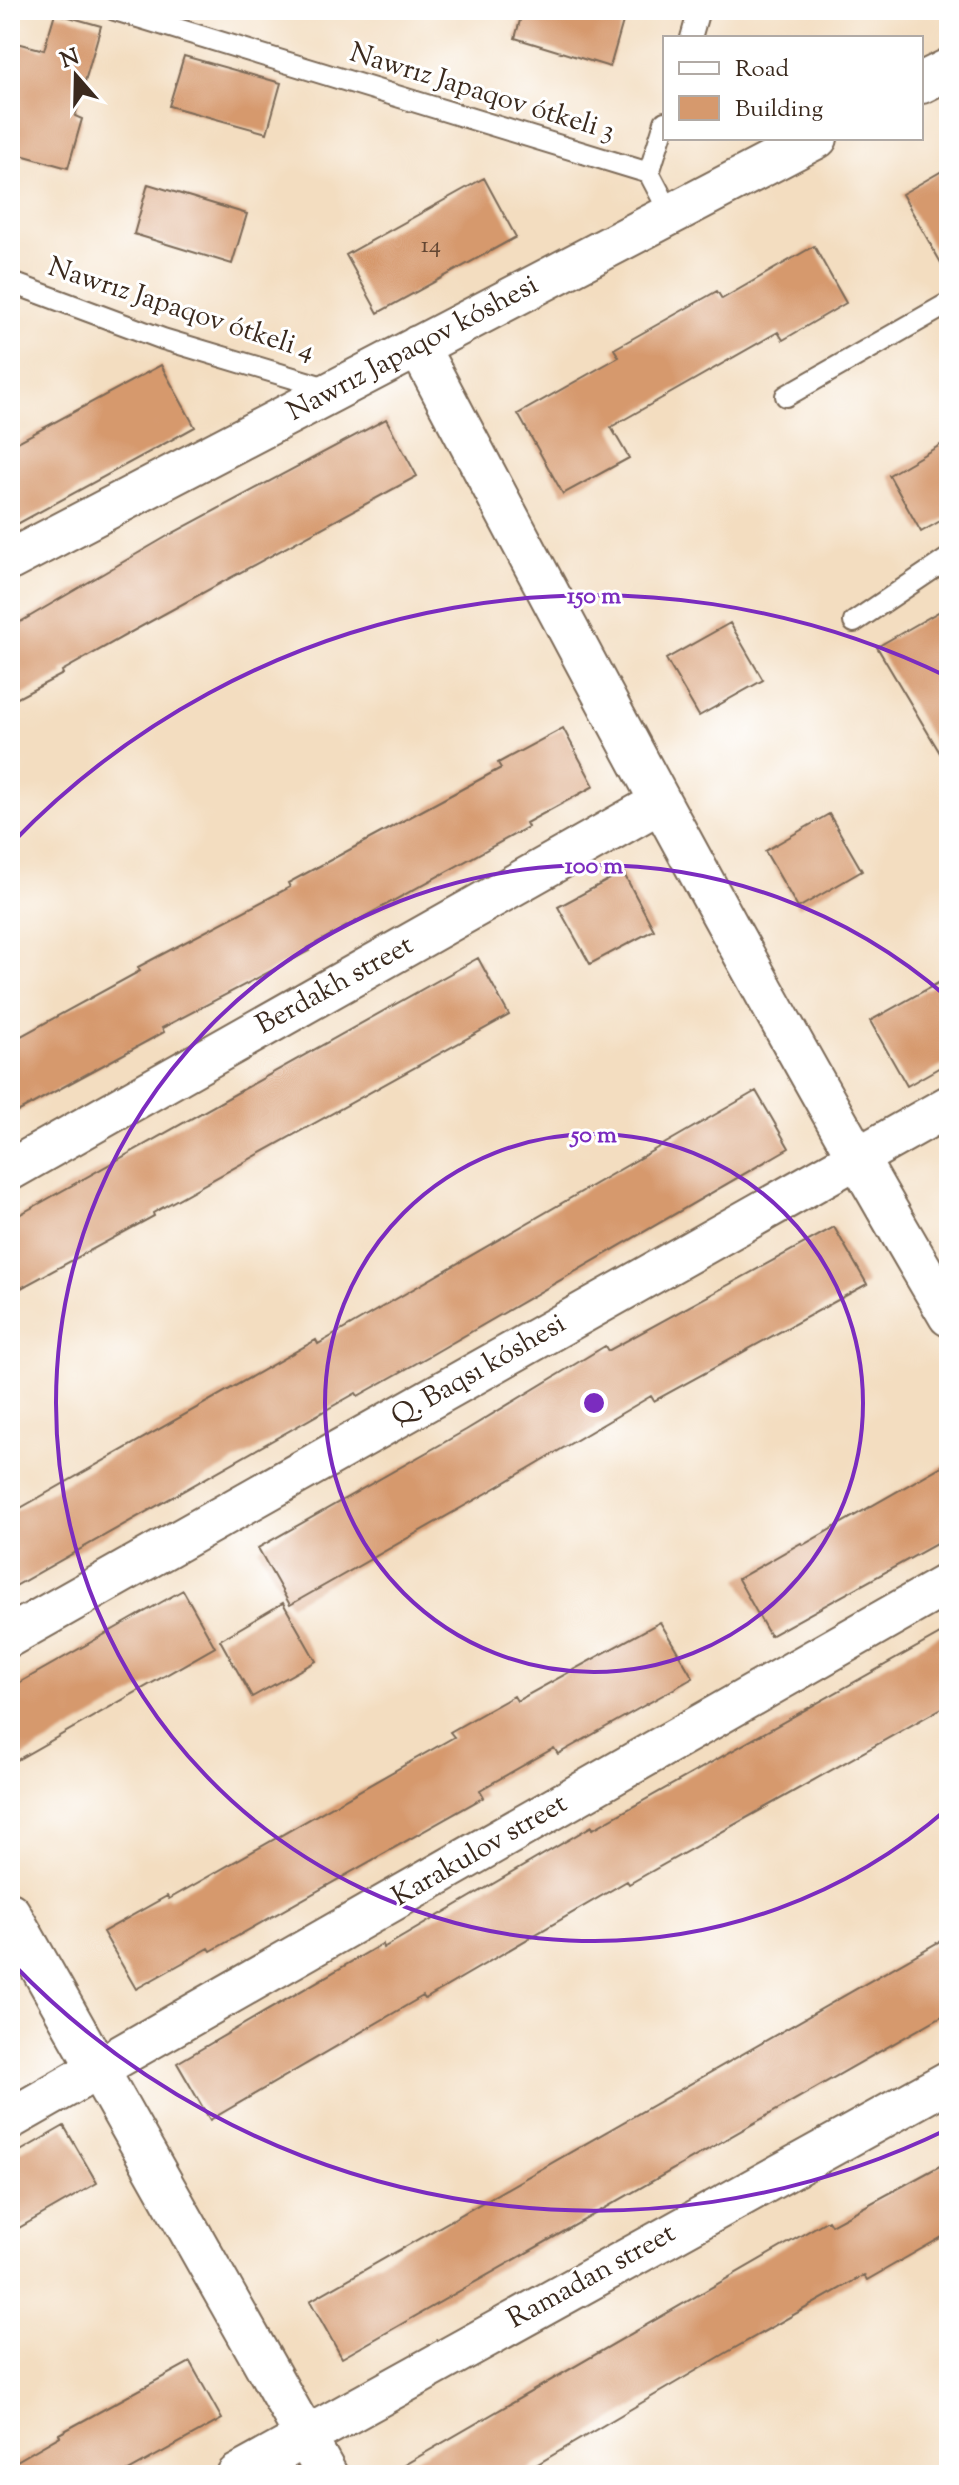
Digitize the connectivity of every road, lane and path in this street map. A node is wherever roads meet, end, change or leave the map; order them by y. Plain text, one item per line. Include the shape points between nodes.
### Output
1 (115, 10) edge
2 (699, 10) edge
3 (692, 36) edge
4 (949, 69) edge
5 (923, 82) edge
6 (663, 128) edge
7 (813, 140) edge
8 (649, 173) junction
9 (671, 215) junction
10 (10, 282) edge
11 (949, 303) edge
12 (418, 346) junction
13 (334, 390) junction
14 (786, 396) dead end
15 (949, 558) edge
16 (10, 560) edge
17 (854, 622) dead end
18 (659, 803) junction
19 (949, 1106) edge
20 (856, 1158) junction
21 (10, 1170) edge
22 (949, 1316) edge
23 (949, 1583) edge
24 (10, 1636) edge
25 (10, 1913) edge
26 (98, 2069) junction
27 (949, 2081) edge
28 (10, 2119) edge
29 (305, 2435) junction
30 (237, 2475) edge
31 (327, 2475) edge

1 - 8 lane, Nawrız Japaqov ótkeli 3
2 - 3 lane
4 - 5 street
6 - 8 lane
7 - 9 street, Nawrız Japaqov kóshesi
8 - 9 lane
9 - 12 street, Nawrız Japaqov kóshesi
10 - 13 lane, Nawrız Japaqov ótkeli 4 via 163,339
11 - 14 lane
12 - 13 street, Nawrız Japaqov kóshesi
12 - 18 street
13 - 16 street, Nawrız Japaqov kóshesi
15 - 17 lane
18 - 20 street
18 - 21 street, Berdakh street
19 - 20 street, Q. Baqsı kóshesi
20 - 22 street
20 - 24 street, Q. Baqsı kóshesi
23 - 26 street, Karakulov street
25 - 26 street
26 - 28 street, Karakulov street
26 - 29 street
27 - 29 street, Ramadan street
29 - 30 street, Ramadan street
29 - 31 street

